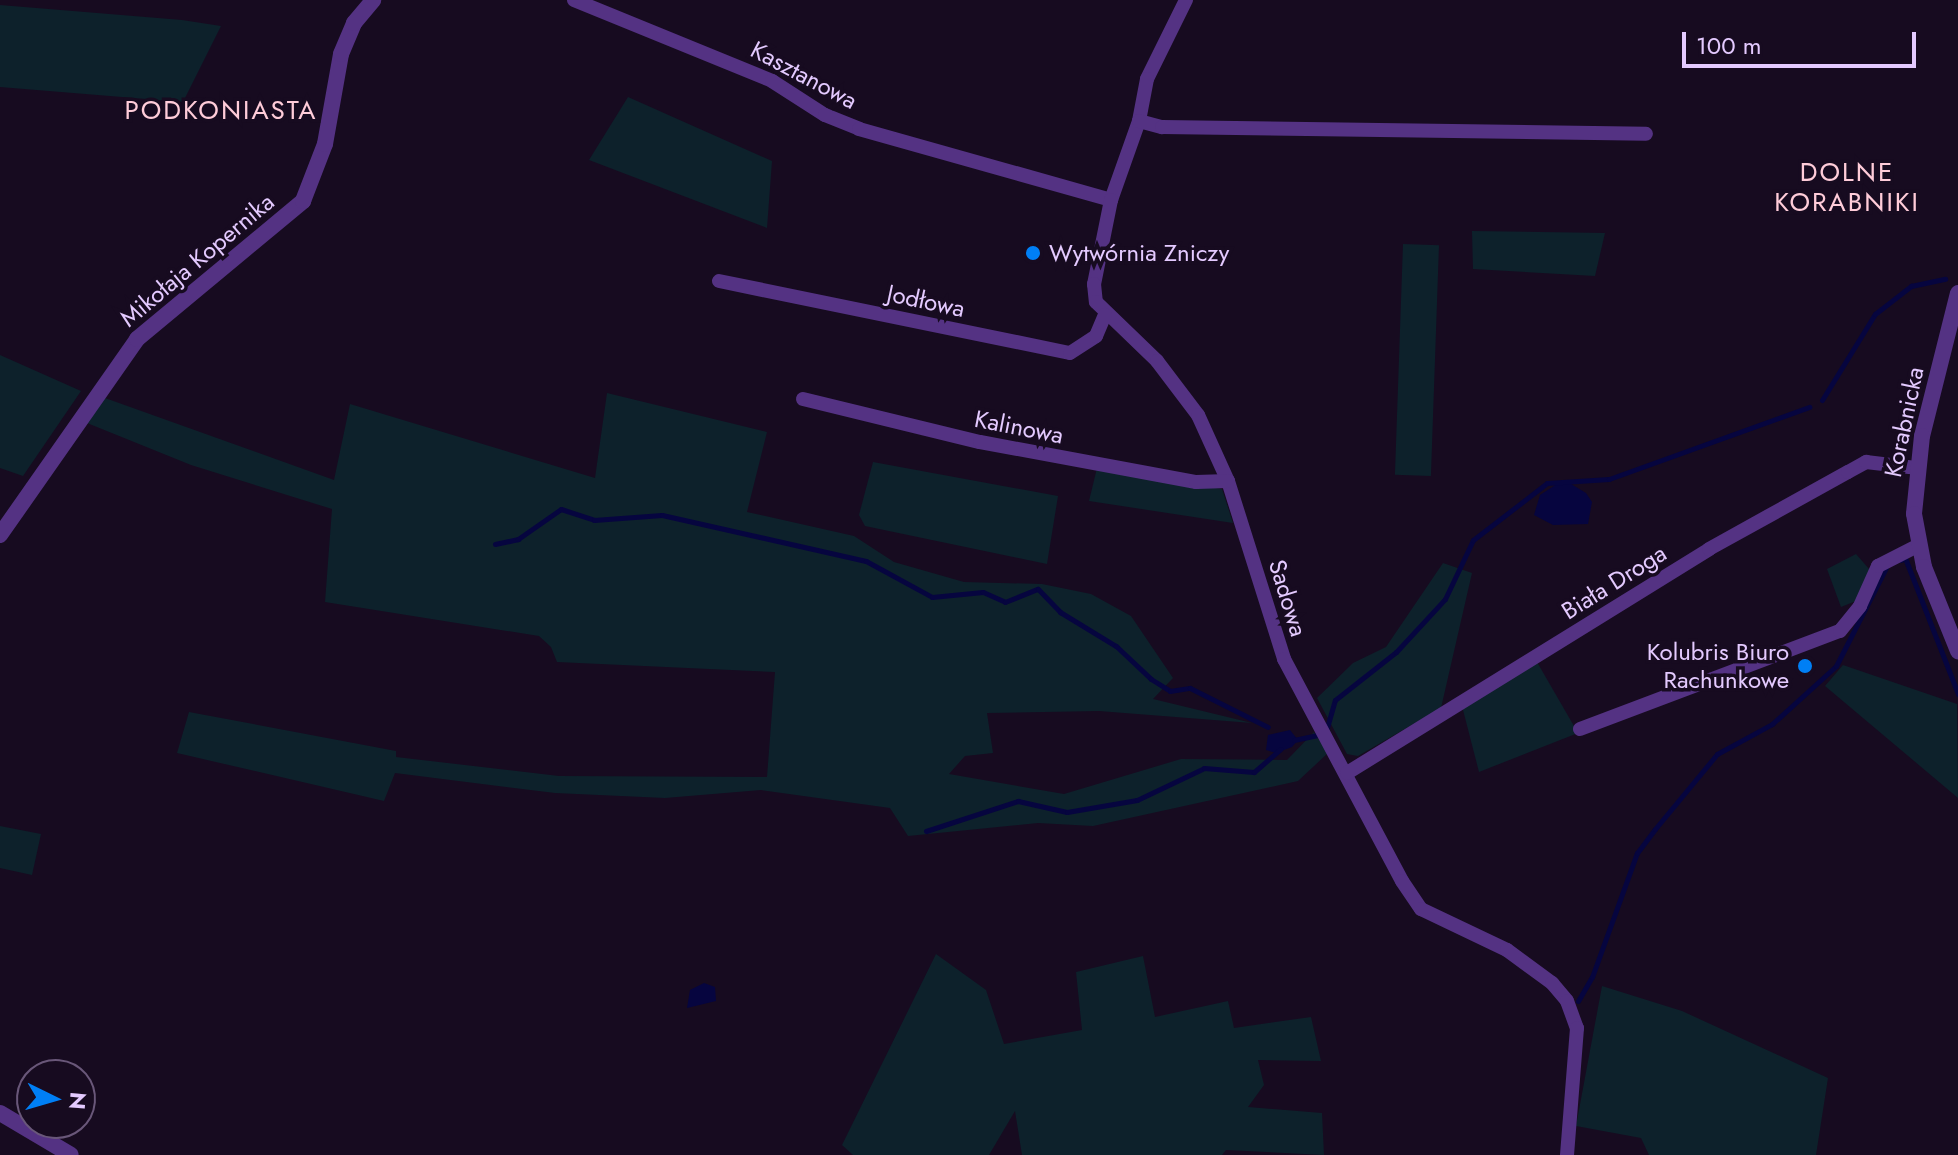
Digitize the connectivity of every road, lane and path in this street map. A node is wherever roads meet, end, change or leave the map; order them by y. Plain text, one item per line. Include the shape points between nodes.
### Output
1 (373, 0) edge
2 (574, 0) edge
3 (1186, 0) edge
4 (1139, 121) junction
5 (1646, 134) dead end
6 (1111, 200) junction
7 (719, 281) dead end
8 (1958, 293) edge
9 (1105, 315) junction
10 (803, 399) dead end
11 (1916, 468) junction
12 (1228, 481) junction
13 (0, 535) edge
14 (1917, 546) junction
15 (1958, 651) edge
16 (1580, 729) dead end
17 (1347, 773) junction
18 (0, 1113) edge
19 (71, 1155) edge
20 (1567, 1155) edge

1 - 13 street, Mikołaja Kopernika via 354,23 341,54 325,144 303,201 137,339
2 - 6 street, Kasztanowa via 772,81 825,115 859,129
3 - 4 street via 1147,79
4 - 5 street via 1162,127
4 - 6 street
6 - 9 street via 1094,284 1096,302
7 - 9 street, Jodłowa via 1070,353 1096,336
8 - 11 street, Korabnicka
9 - 12 street, Sadowa via 1157,361 1198,416
10 - 12 street, Kalinowa via 1008,448 1210,484
11 - 14 street, Korabnicka
11 - 17 street, Biała Droga via 1866,462 1709,549
12 - 17 street, Sadowa via 1284,659
14 - 15 street, Korabnicka
14 - 16 street via 1878,566 1860,606 1840,631
17 - 20 street, Sadowa via 1421,909 1507,950 1552,983 1567,1001 1577,1028
18 - 19 street

